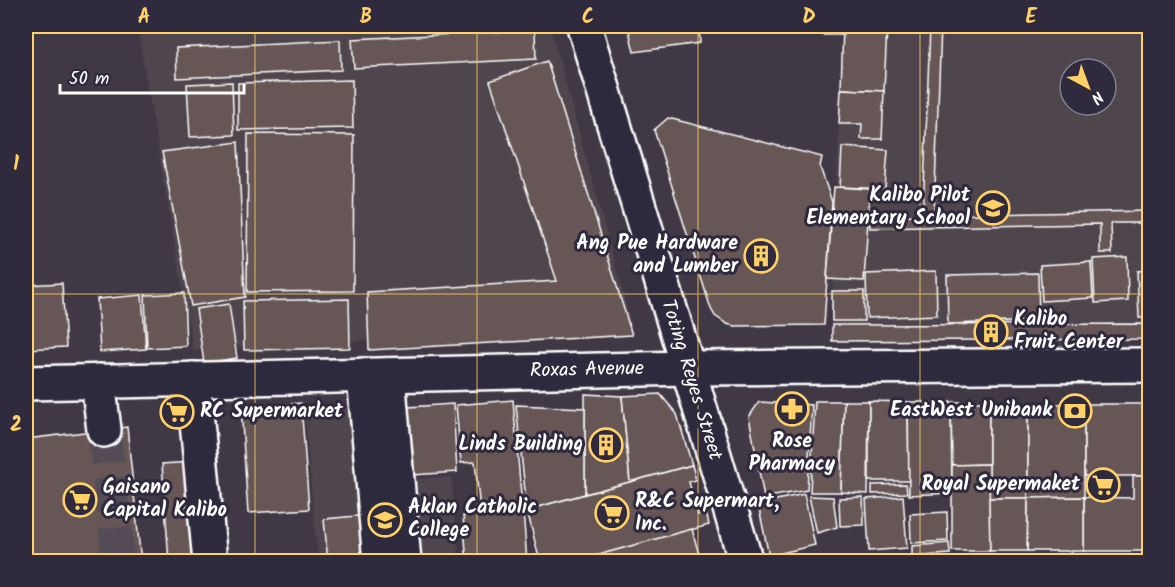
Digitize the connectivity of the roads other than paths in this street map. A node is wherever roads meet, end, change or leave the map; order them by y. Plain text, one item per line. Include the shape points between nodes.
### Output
1 (584, 26) edge
2 (1149, 365) edge
3 (688, 368) junction
4 (376, 375) junction
5 (193, 379) junction
6 (98, 381) junction
7 (26, 383) edge
8 (104, 430) tunnel mouth
9 (210, 561) edge
10 (380, 561) edge
11 (404, 561) edge
12 (746, 561) edge

1 - 3 main road, Toting Reyes Street
2 - 3 main road, Roxas Avenue
3 - 4 main road, Roxas Avenue
3 - 12 main road, Toting Reyes Street
4 - 5 main road, Roxas Avenue
4 - 10 main road
4 - 11 main road
5 - 6 main road, Roxas Avenue
5 - 9 main road
6 - 7 main road, Roxas Avenue
6 - 8 main road

